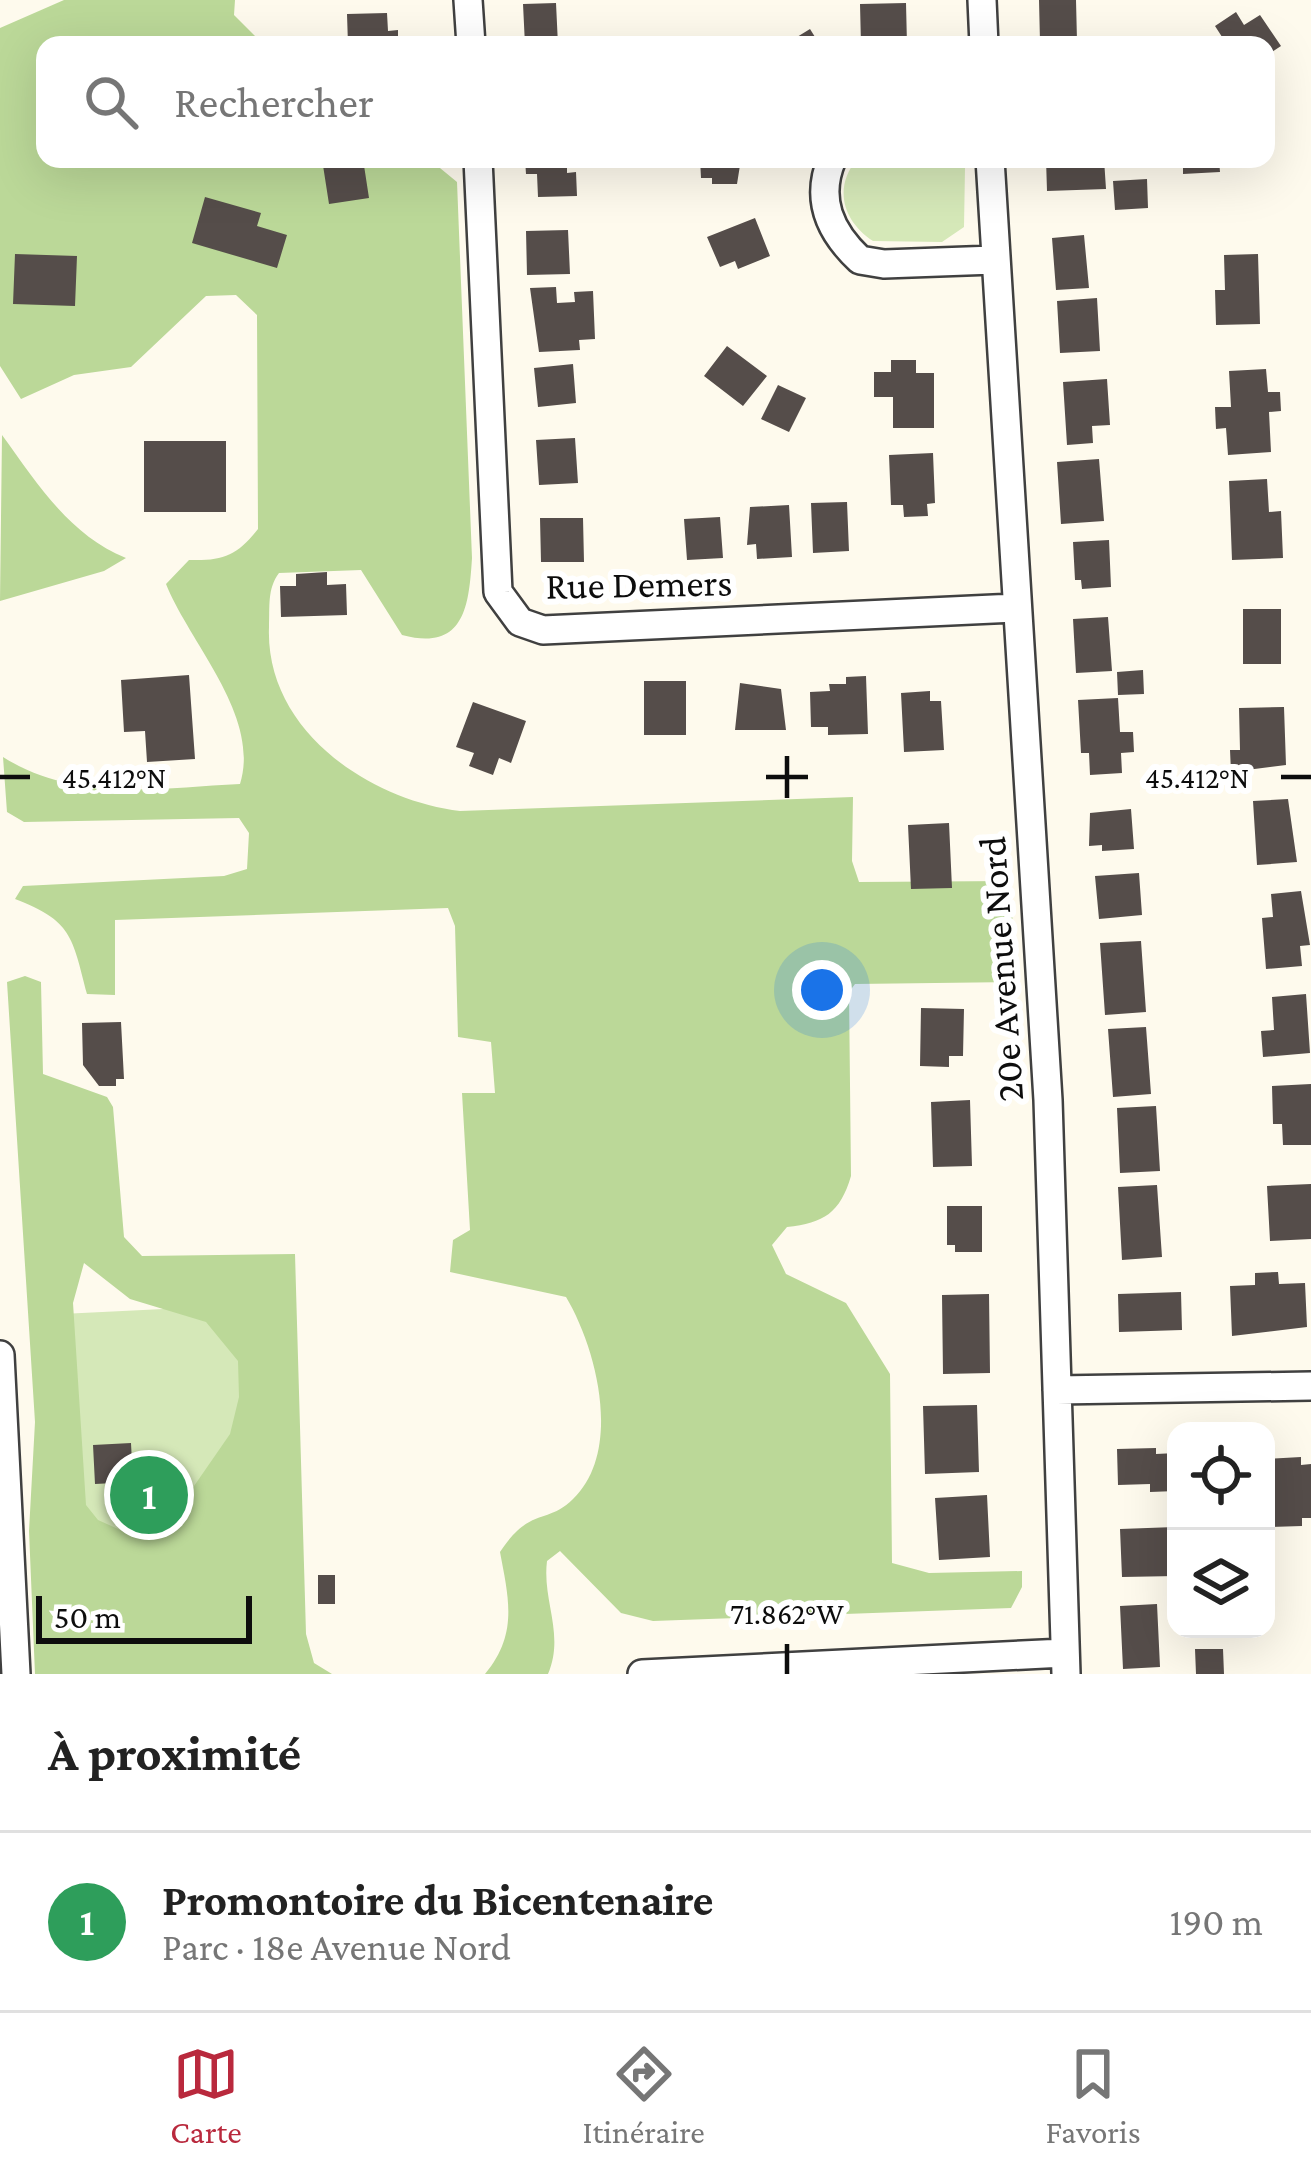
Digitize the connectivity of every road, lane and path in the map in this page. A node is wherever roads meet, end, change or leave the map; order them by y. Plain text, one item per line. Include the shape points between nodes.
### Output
1 (468, 0) edge
2 (982, 0) edge
3 (470, 36) edge
4 (984, 36) edge
5 (478, 168) edge
6 (830, 168) edge
7 (990, 168) edge
8 (994, 260) junction
9 (1015, 608) junction
10 (0, 1355) edge
11 (1311, 1386) edge
12 (1057, 1390) junction
13 (3, 1450) edge
14 (1065, 1663) edge
15 (16, 1674) edge
16 (642, 1674) edge

1 - 3 street
2 - 4 street
5 - 9 street, Rue Demers via 497,592 520,622 543,630
6 - 8 street via 823,194 829,221 860,260
7 - 8 street, 20e Avenue Nord
8 - 9 street, 20e Avenue Nord
9 - 12 street, 20e Avenue Nord via 1048,1100
10 - 13 street
11 - 12 street
12 - 14 street, 20e Avenue Nord
13 - 15 street
14 - 16 street

